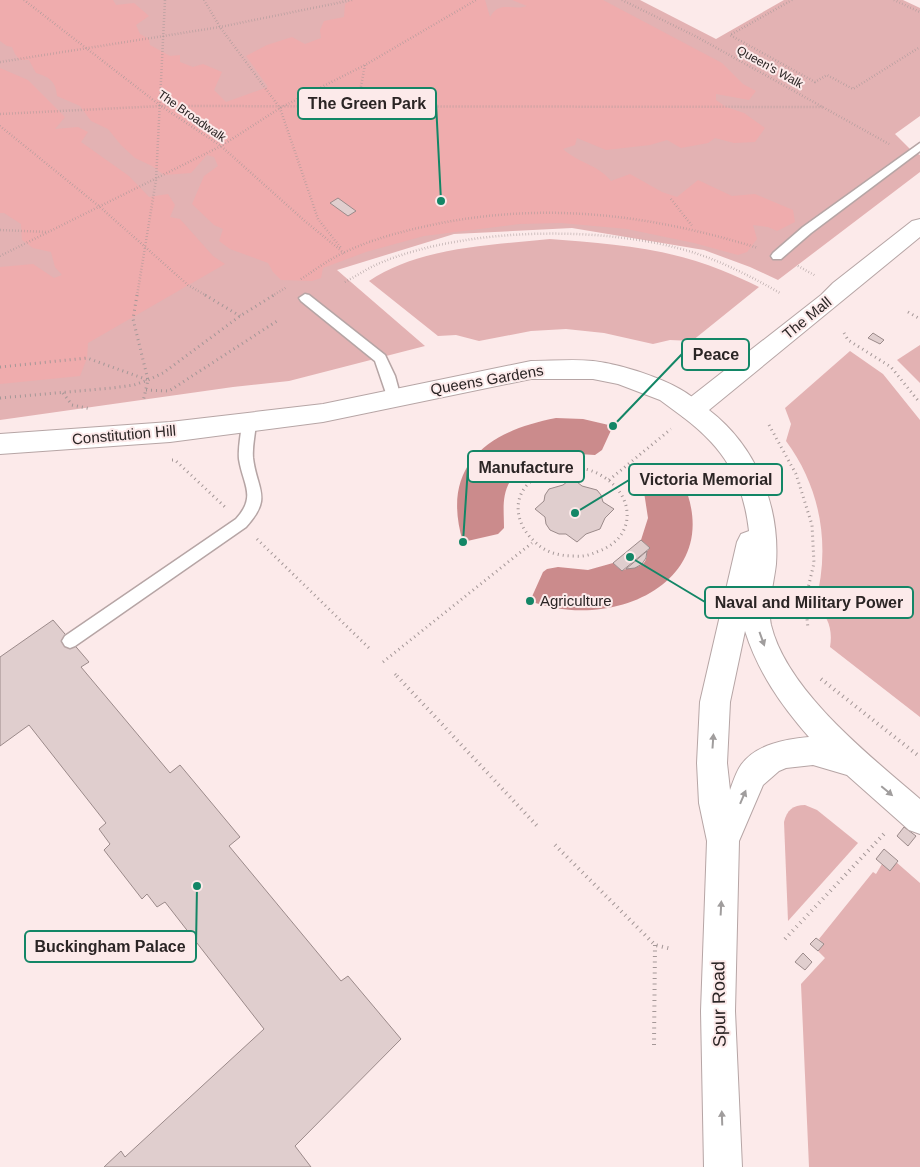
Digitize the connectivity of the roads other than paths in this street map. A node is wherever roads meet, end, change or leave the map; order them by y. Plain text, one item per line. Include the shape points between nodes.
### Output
1 (920, 146) edge
2 (920, 226) edge
3 (778, 256) dead end
4 (305, 298) dead end
5 (394, 398) junction
6 (692, 410) junction
7 (248, 423) junction
8 (0, 444) edge
9 (758, 504) junction
10 (70, 641) dead end
11 (855, 763) junction
12 (920, 819) edge
13 (723, 841) junction
14 (724, 1167) edge

1 - 3 lane via 807,230
2 - 6 street, The Mall
4 - 5 lane via 380,358
5 - 6 street, Queens Gardens via 530,370 563,368 622,376 669,394
5 - 7 street, Queens Gardens via 323,413
6 - 9 street, Queens Gardens via 713,427 735,452
7 - 8 street, Constitution Hill
7 - 10 lane via 246,461 256,489 250,514
9 -> 11 street, Queens Gardens via 763,554 756,623 771,664 795,698
13 -> 9 street via 715,803 712,763 716,702
11 -> 12 street
13 -> 11 street via 752,775 768,761 784,754 813,751
14 -> 13 street, Spur Road via 718,1011

